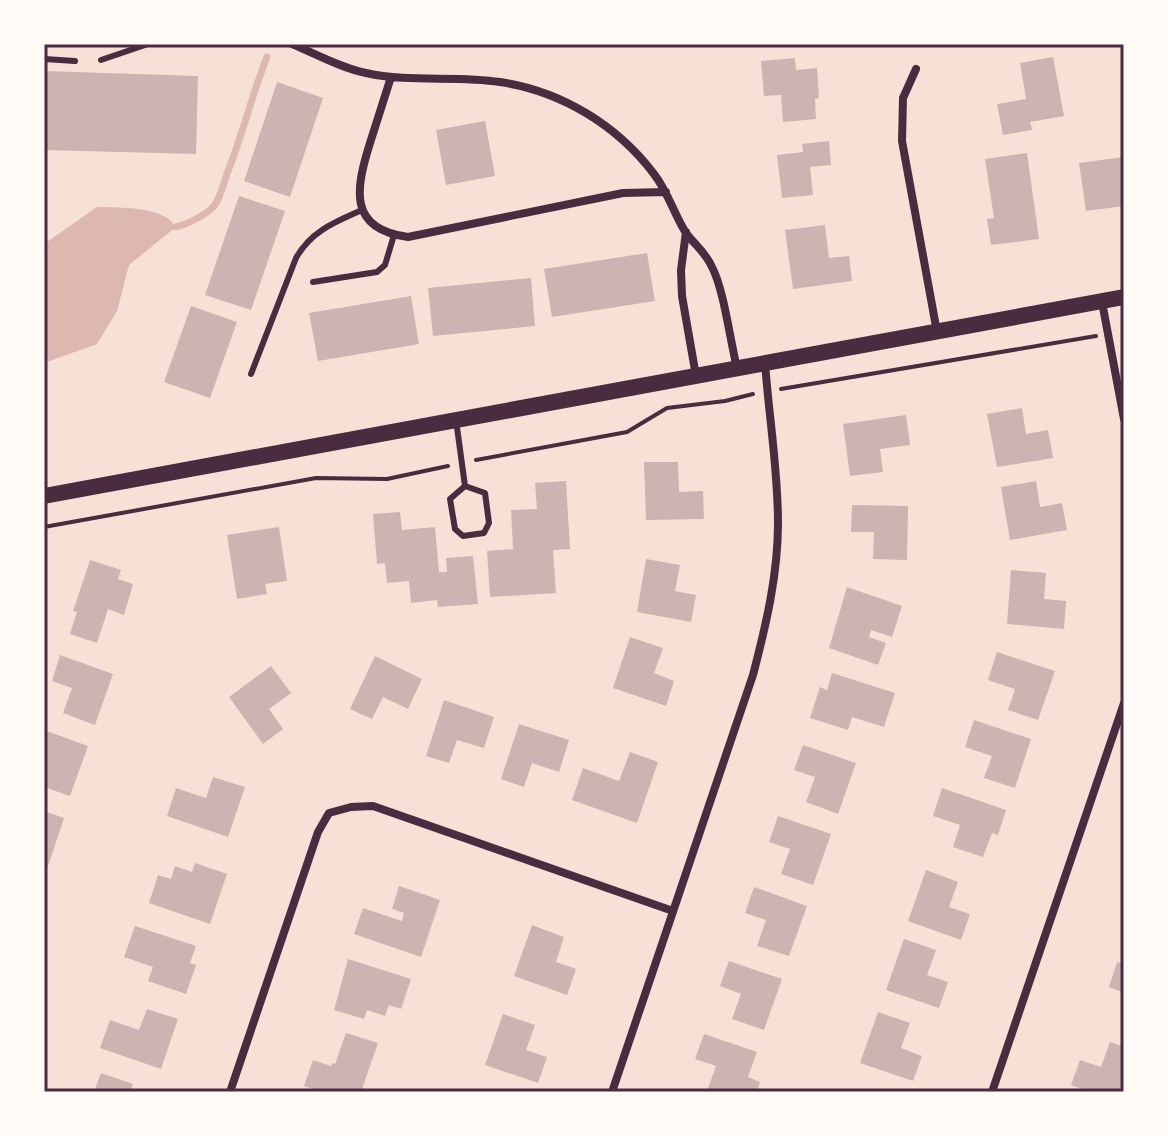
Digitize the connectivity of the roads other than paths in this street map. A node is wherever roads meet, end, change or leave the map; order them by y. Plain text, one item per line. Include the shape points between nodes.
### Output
1 (148, 44) edge
2 (292, 44) edge
3 (44, 59) edge
4 (101, 60) dead end
5 (75, 61) dead end
6 (916, 69) dead end
7 (391, 77) junction
8 (666, 192) junction
9 (362, 210) junction
10 (686, 232) junction
11 (394, 235) junction
12 (313, 282) dead end
13 (1124, 297) edge
14 (1102, 301) junction
15 (937, 332) junction
16 (765, 363) junction
17 (737, 368) junction
18 (251, 374) dead end
19 (696, 376) junction
20 (1124, 419) edge
21 (456, 420) junction
22 (465, 486) junction
23 (44, 496) edge
24 (1124, 703) edge
25 (673, 911) junction
26 (230, 1092) edge
27 (612, 1092) edge
28 (992, 1092) edge

1 - 4 lane
2 - 7 street via 365,73
3 - 5 lane
6 - 15 street via 903,98 902,141
7 - 8 street via 500,82 536,90 602,123 631,147
7 - 9 street via 362,167
8 - 10 street
8 - 11 street via 623,193 408,237
9 - 11 street via 374,225
9 - 18 lane via 324,227 305,243
10 - 17 street via 714,269
10 - 19 street via 682,296
11 - 12 lane via 385,265 377,272
13 - 14 main road
14 - 15 main road
14 - 20 street
15 - 16 main road
16 - 17 main road
16 - 25 street via 778,526 768,617
17 - 19 main road
19 - 21 main road
21 - 22 lane
21 - 23 main road
22 - 22 lane via 485,493 489,523 484,533 463,536 455,529 450,499
24 - 28 street
25 - 26 street via 373,806 329,813 318,832
25 - 27 street

